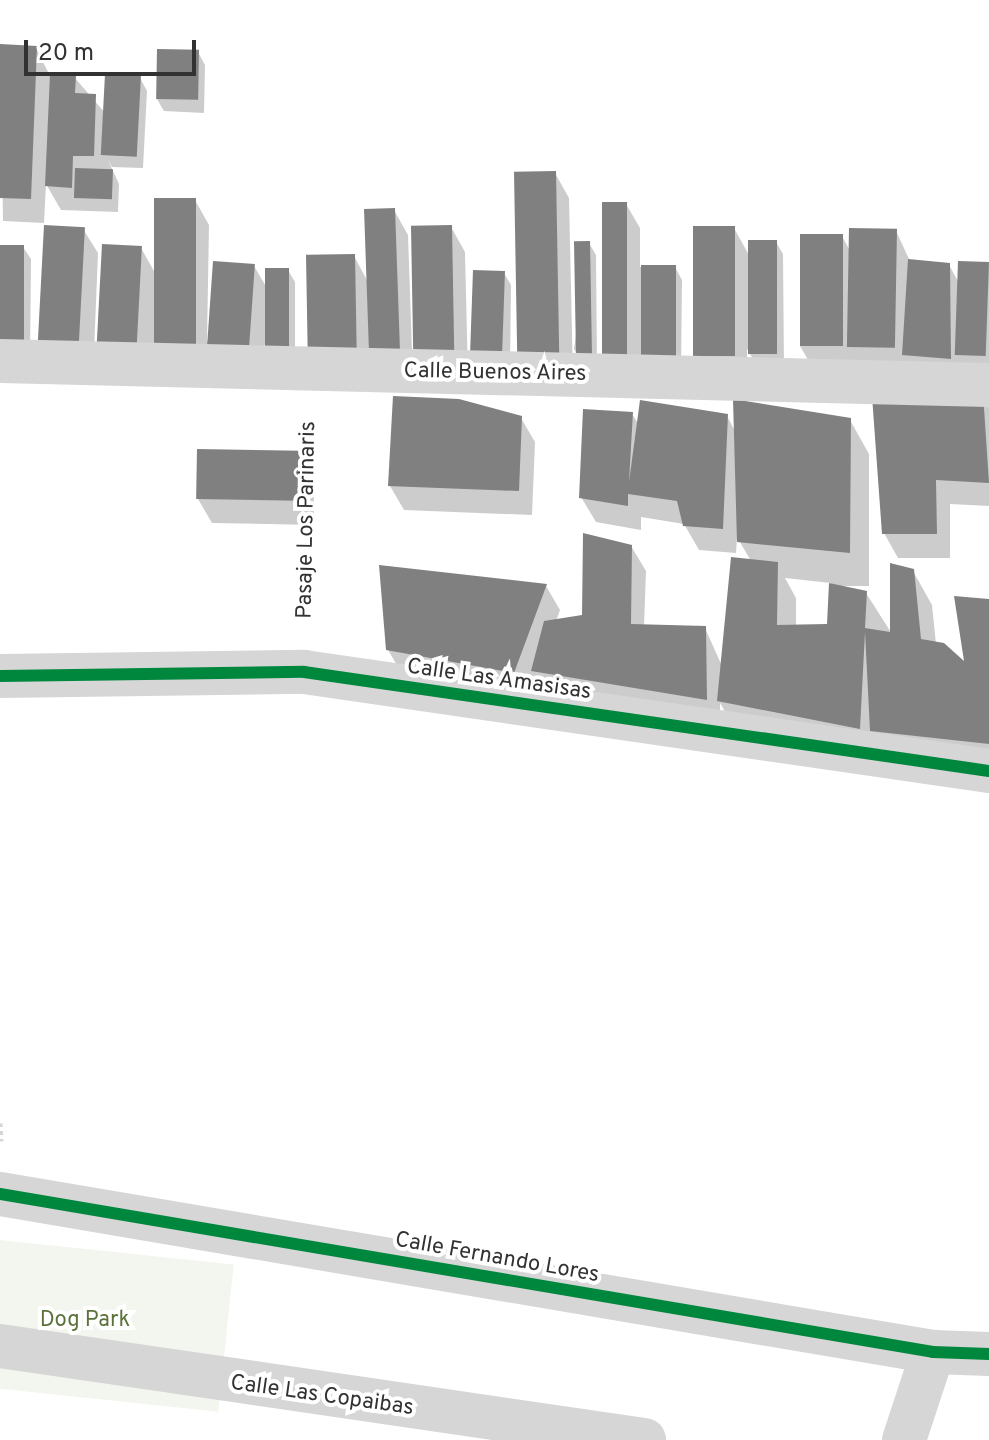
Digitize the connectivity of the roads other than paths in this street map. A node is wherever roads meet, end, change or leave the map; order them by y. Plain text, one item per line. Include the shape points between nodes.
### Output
1 (0, 361) edge
2 (989, 385) edge
3 (0, 676) edge
4 (989, 771) edge
5 (0, 1194) edge
6 (0, 1346) edge
7 (933, 1352) junction
8 (989, 1354) edge
9 (644, 1440) edge
10 (904, 1440) edge

1 - 2 street, Calle Buenos Aires
3 - 4 street, Calle Las Amasisas via 304,672
5 - 7 street, Calle Fernando Lores
6 - 9 street, Calle Las Copaibas
7 - 8 street, Calle Fernando Lores
7 - 10 street

